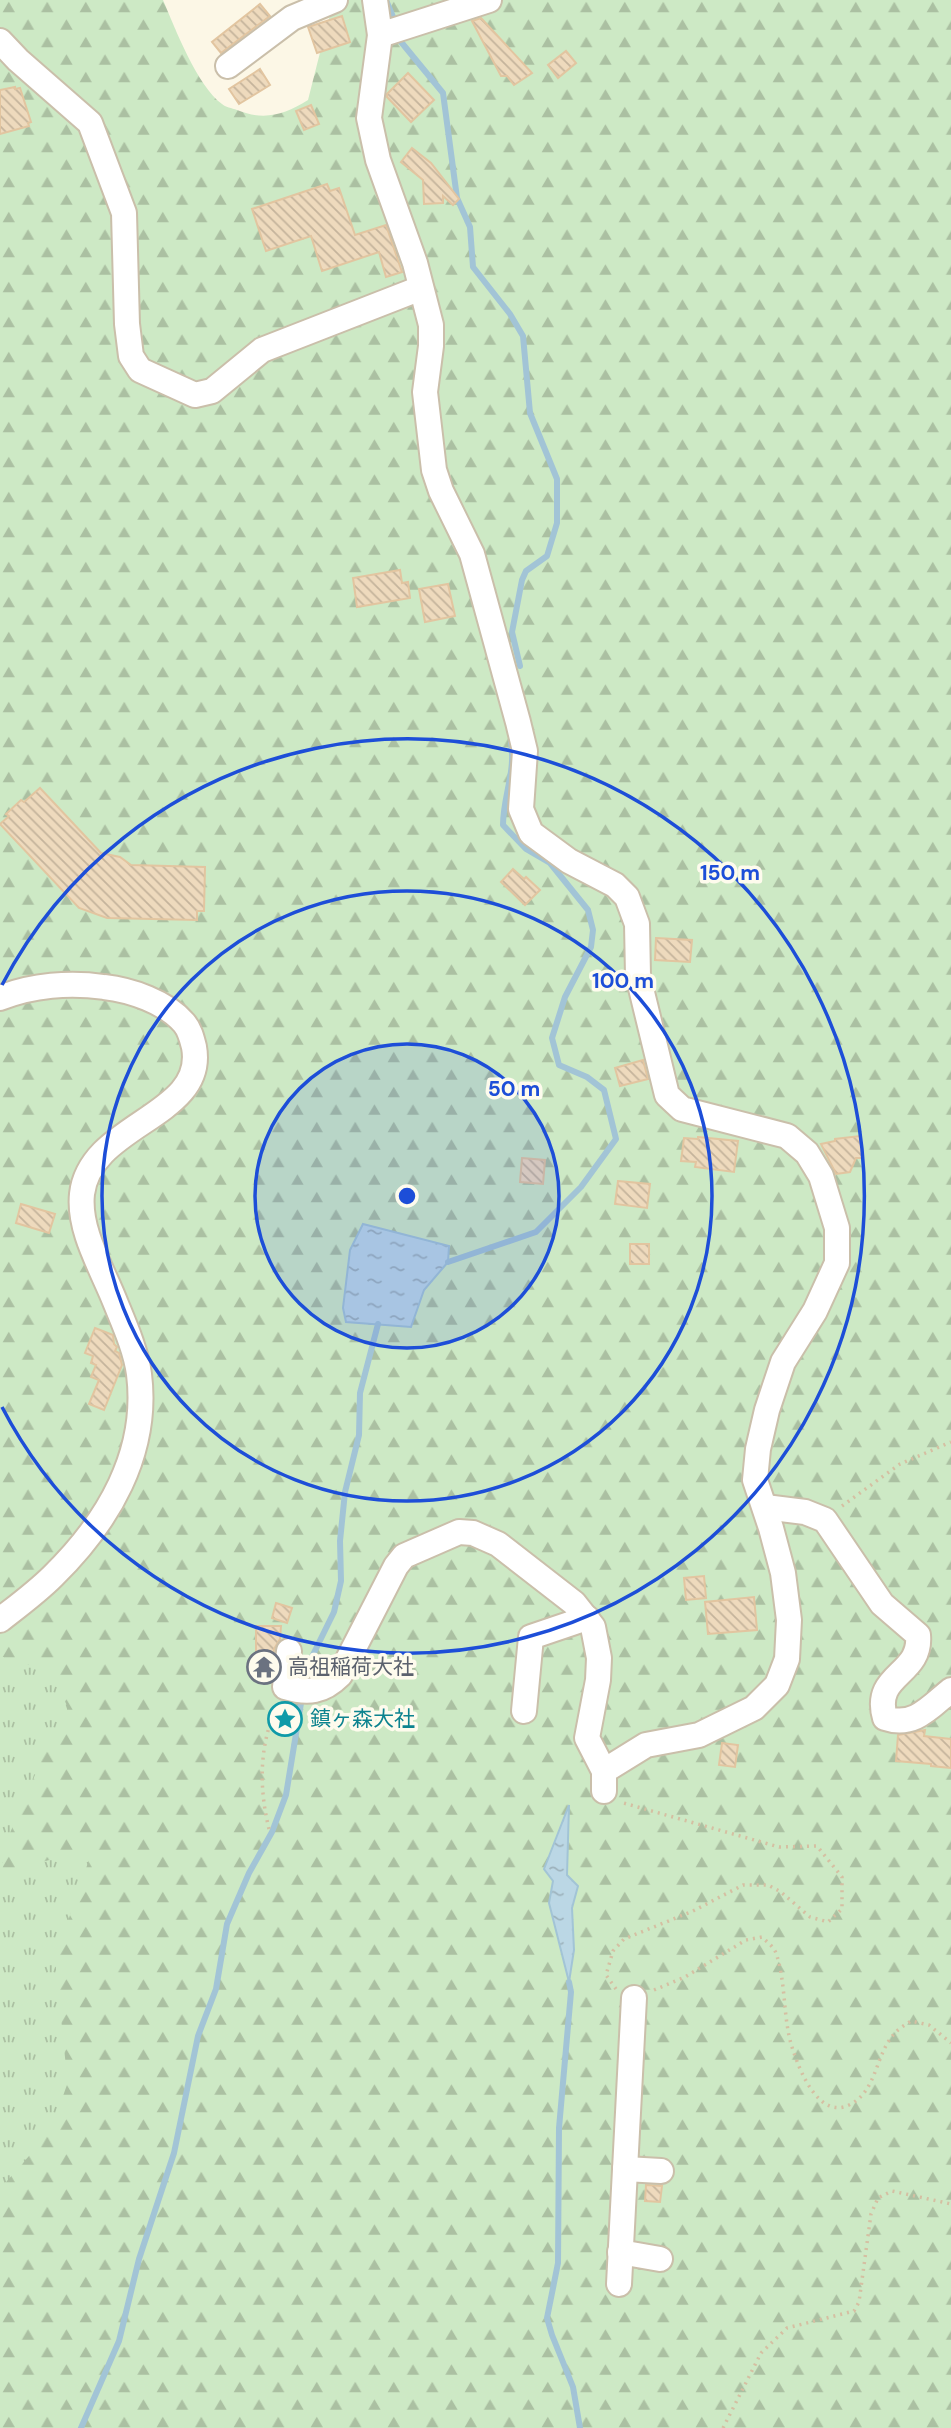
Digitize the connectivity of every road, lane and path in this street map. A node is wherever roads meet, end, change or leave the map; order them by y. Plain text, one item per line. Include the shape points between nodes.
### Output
1 (335, 0) edge
2 (375, 0) edge
3 (489, 0) edge
4 (380, 35) junction
5 (0, 41) edge
6 (228, 66) dead end
7 (421, 288) junction
8 (0, 998) edge
9 (951, 1442) edge
10 (765, 1507) junction
11 (825, 1520) junction
12 (587, 1618) junction
13 (0, 1620) edge
14 (289, 1651) dead end
15 (285, 1686) junction
16 (951, 1690) edge
17 (524, 1711) dead end
18 (604, 1781) junction
19 (269, 1829) dead end
20 (634, 1998) junction
21 (951, 2043) edge
22 (625, 2169) junction
23 (661, 2171) dead end
24 (951, 2204) edge
25 (621, 2252) junction
26 (660, 2259) dead end
27 (619, 2284) dead end
28 (723, 2428) edge

1 - 6 street via 292,18
2 - 4 street
3 - 4 street
4 - 7 street via 369,118 378,160
5 - 7 street via 90,123 124,213 128,335 131,356 140,370 195,395 212,391 262,350
7 - 10 street via 431,325 425,392 434,470 472,554 518,722 524,751 521,809 531,833 627,897 637,924 638,976 667,1096 682,1109 786,1136 807,1153 821,1176 837,1228 837,1263 815,1311 783,1362 767,1410 755,1480
8 - 13 street via 21,989 74,985 131,992 175,1014 187,1026 195,1053 191,1082 107,1147 88,1173 82,1191 86,1229 139,1372 138,1437 131,1460 108,1507 73,1555
9 - 11 path via 900,1464
10 - 11 street via 805,1512
10 - 18 street via 783,1573 789,1620 787,1659 777,1685 754,1708 699,1735 646,1745
11 - 16 street via 883,1604 918,1635 914,1660 888,1684 882,1708 885,1718 912,1721
12 - 15 street via 498,1544 459,1532 404,1556 330,1686 314,1692
12 - 17 street via 531,1637
12 - 18 street via 599,1658 587,1738
14 - 15 street
15 - 19 path via 261,1759
18 - 20 path via 623,1804 779,1847 817,1846 842,1877 842,1909 828,1922 810,1917 768,1885 743,1885 624,1939 613,1951 606,1975 618,1992
20 - 21 path via 685,1977 746,1940 762,1937 775,1949 793,2052 816,2099 832,2108 848,2106 865,2093 893,2035 911,2021 929,2025
20 - 22 street
22 - 23 street
22 - 25 street
24 - 28 path via 892,2191 878,2198 871,2214 854,2311 787,2328 761,2353
25 - 26 street
25 - 27 street

